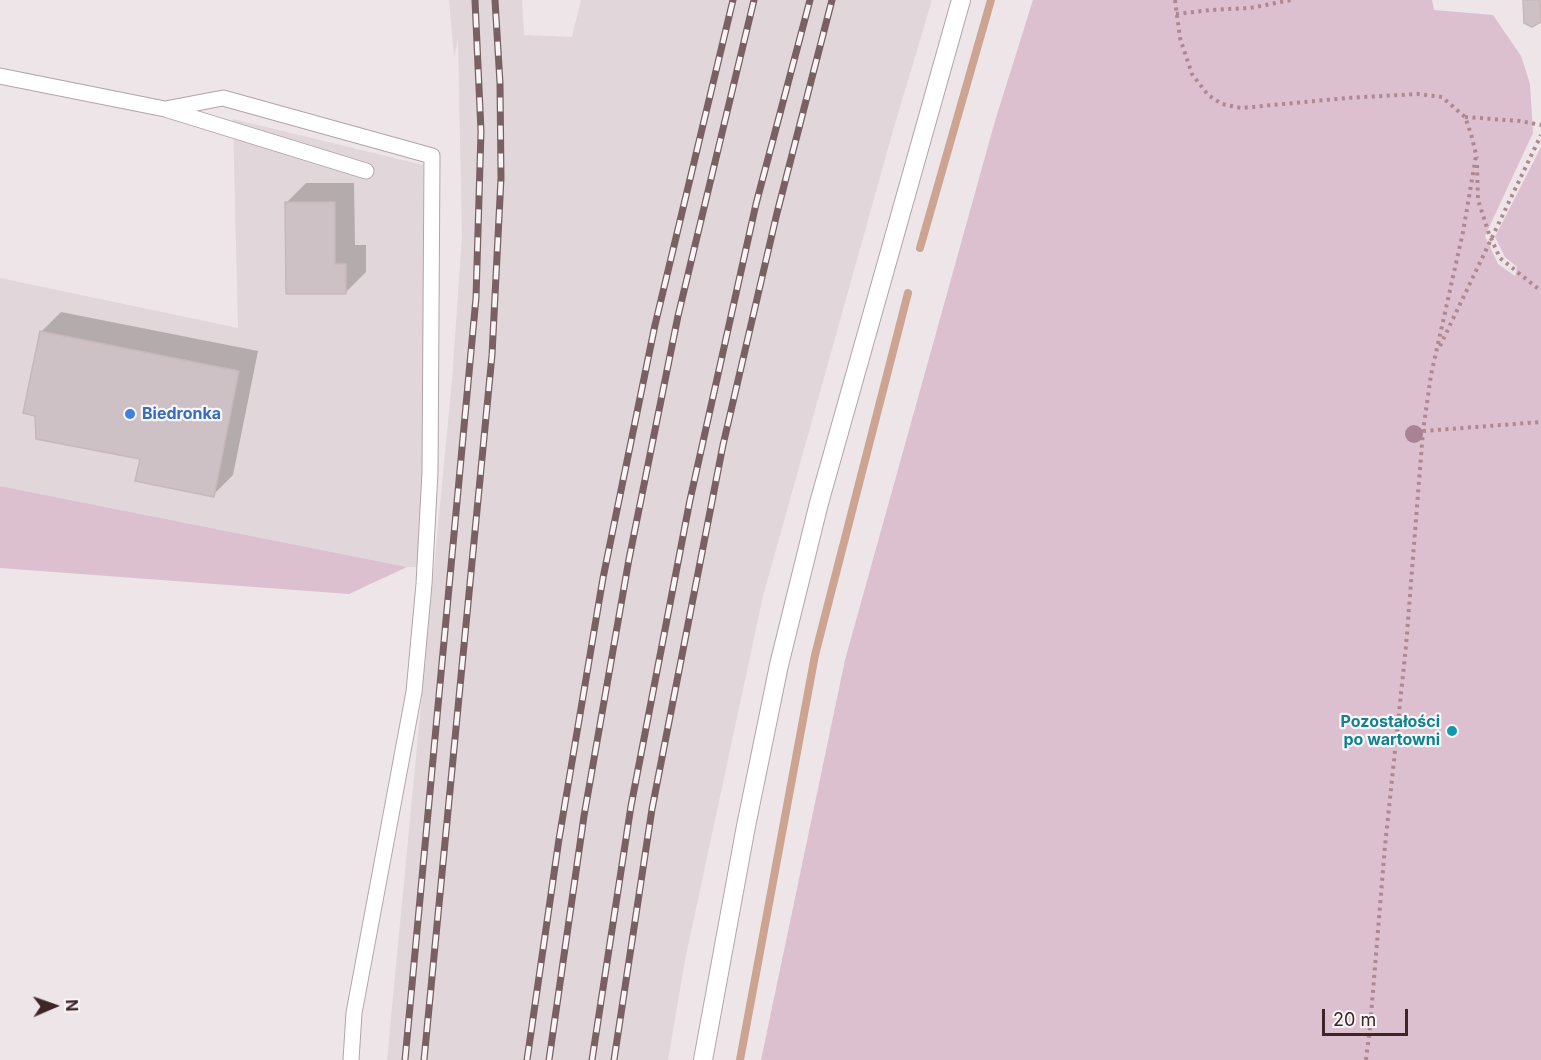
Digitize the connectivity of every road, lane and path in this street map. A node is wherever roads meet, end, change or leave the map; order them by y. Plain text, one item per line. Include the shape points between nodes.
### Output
1 (962, 0) edge
2 (1175, 0) edge
3 (1292, 0) edge
4 (1176, 14) junction
5 (0, 75) edge
6 (165, 109) junction
7 (1465, 117) junction
8 (1541, 125) edge
9 (1541, 135) edge
10 (1476, 156) junction
11 (366, 171) dead end
12 (1491, 239) junction
13 (1541, 291) edge
14 (1437, 352) junction
15 (1541, 422) edge
16 (1423, 431) junction
17 (351, 1060) edge
18 (703, 1060) edge
19 (1366, 1060) edge

1 - 18 street via 813,526 779,665
2 - 4 path
3 - 4 path
4 - 7 path via 1192,74 1222,104 1241,108 1418,94 1442,97
5 - 6 lane
6 - 11 lane
6 - 17 lane via 223,98 432,156 430,472 424,585 414,692 354,1013
7 - 8 path
7 - 10 path
9 - 12 path
10 - 12 path via 1479,200
10 - 14 path
12 - 13 path via 1500,258
12 - 14 path
14 - 16 path
15 - 16 path
16 - 19 path

